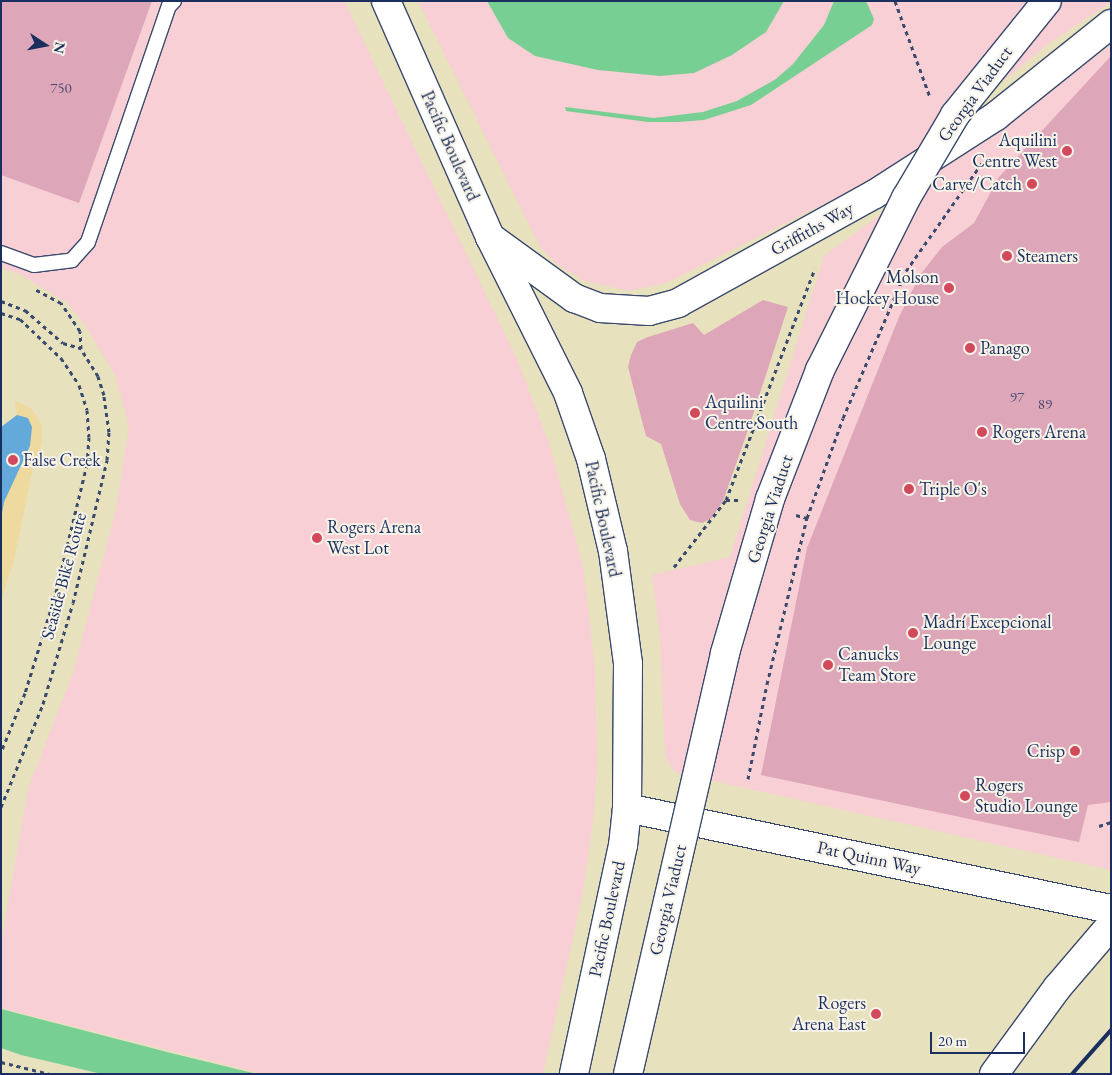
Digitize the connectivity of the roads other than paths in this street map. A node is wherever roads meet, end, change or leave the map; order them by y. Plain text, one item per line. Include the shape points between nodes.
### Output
1 (174, 1) edge
2 (386, 1) edge
3 (1047, 1) edge
4 (1111, 24) edge
5 (490, 237) junction
6 (1, 253) edge
7 (627, 808) junction
8 (1111, 908) edge
9 (1111, 925) edge
10 (574, 1074) edge
11 (628, 1074) edge
12 (994, 1074) edge

1 - 6 lane via 169,6 88,242 72,260 34,265
2 - 5 main road, Pacific Boulevard
3 - 11 main road, Georgia Viaduct, bridge via 955,115 906,198 813,388 770,499 725,653
4 - 5 main road, Griffiths Way via 996,116 875,194 678,303 649,311 616,311 574,298
5 - 7 main road, Pacific Boulevard via 568,393 591,459 613,551 628,664
7 - 8 main road, Pat Quinn Way
7 - 10 main road, Pacific Boulevard via 623,845
9 - 12 main road via 1057,988

